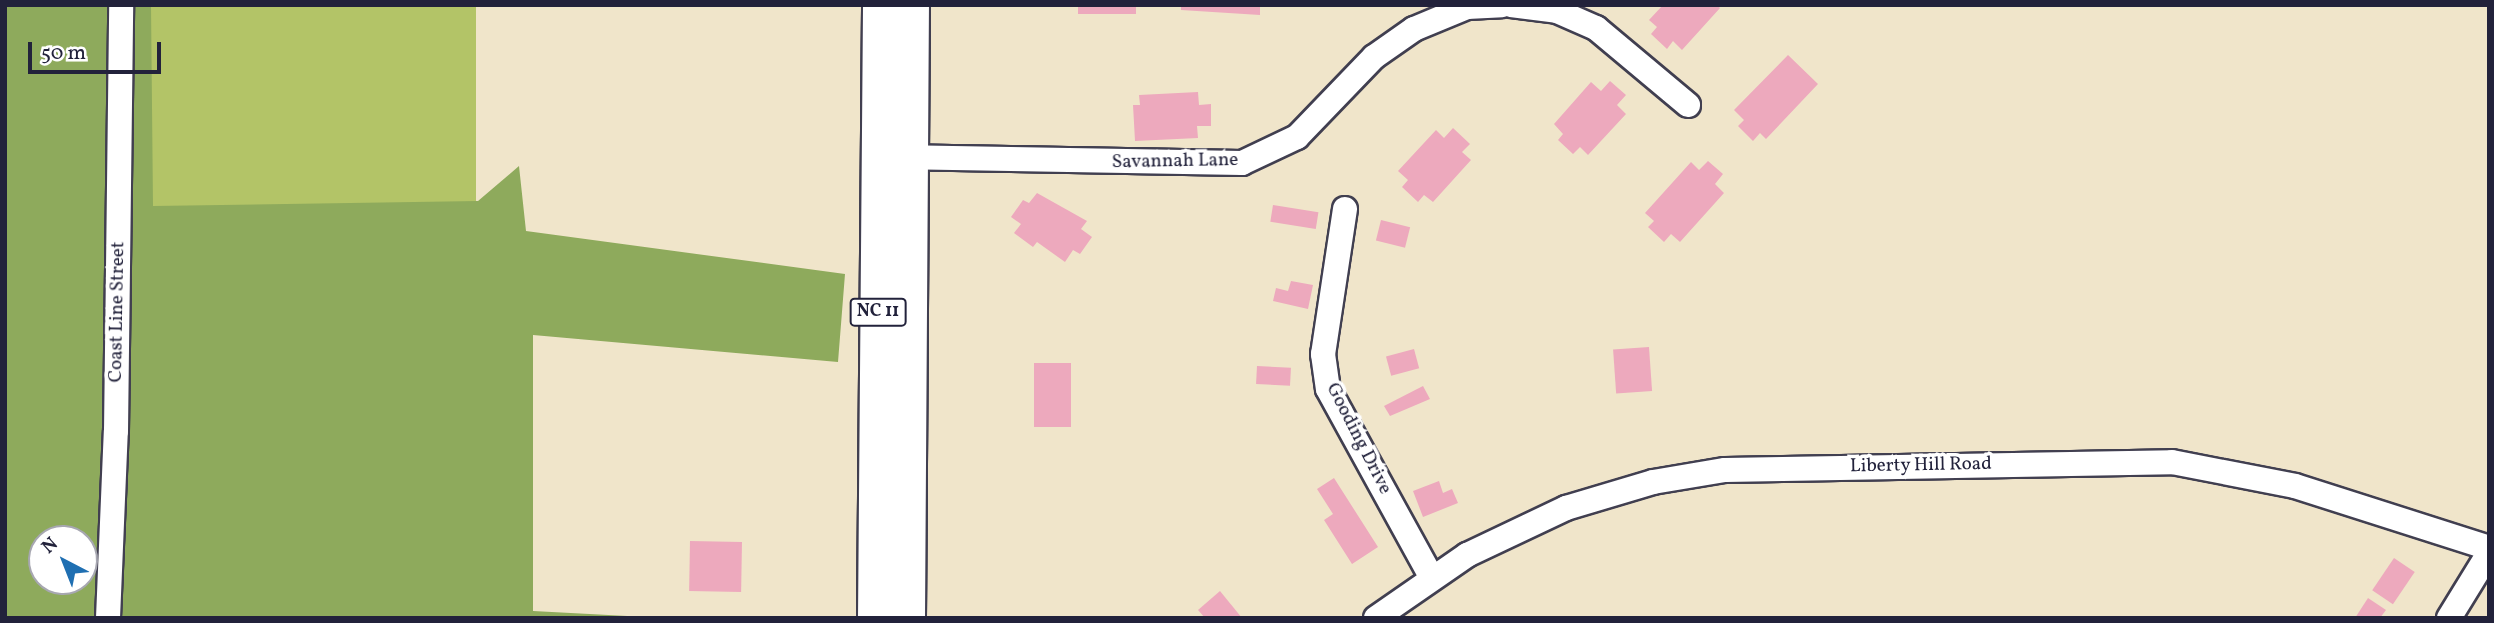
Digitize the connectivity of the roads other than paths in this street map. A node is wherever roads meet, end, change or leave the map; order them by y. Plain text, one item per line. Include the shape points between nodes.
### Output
1 (121, 5) edge
2 (880, 5) edge
3 (911, 5) edge
4 (1502, 5) edge
5 (1511, 5) edge
6 (1688, 105) dead end
7 (895, 157) junction
8 (1345, 209) dead end
9 (2489, 548) edge
10 (2489, 553) edge
11 (1431, 576) junction
12 (108, 618) edge
13 (875, 618) edge
14 (907, 618) edge
15 (1376, 618) edge
16 (2449, 618) edge

1 - 12 street, Coast Line Street via 117,431
2 - 7 highway, NC 11
3 - 7 highway, NC 11
4 - 7 street, Savannah Lane via 1467,7 1414,29 1374,57 1297,137 1242,163
5 - 6 street via 1557,10 1596,28
7 - 13 highway, NC 11
7 - 14 highway, NC 11
8 - 11 street, Gooding Drive via 1324,354 1328,389
9 - 11 street, Liberty Hill Road via 2295,486 2209,466 2140,460 1772,467 1699,474 1620,490 1520,528
10 - 16 street
11 - 15 street, Liberty Hill Road

